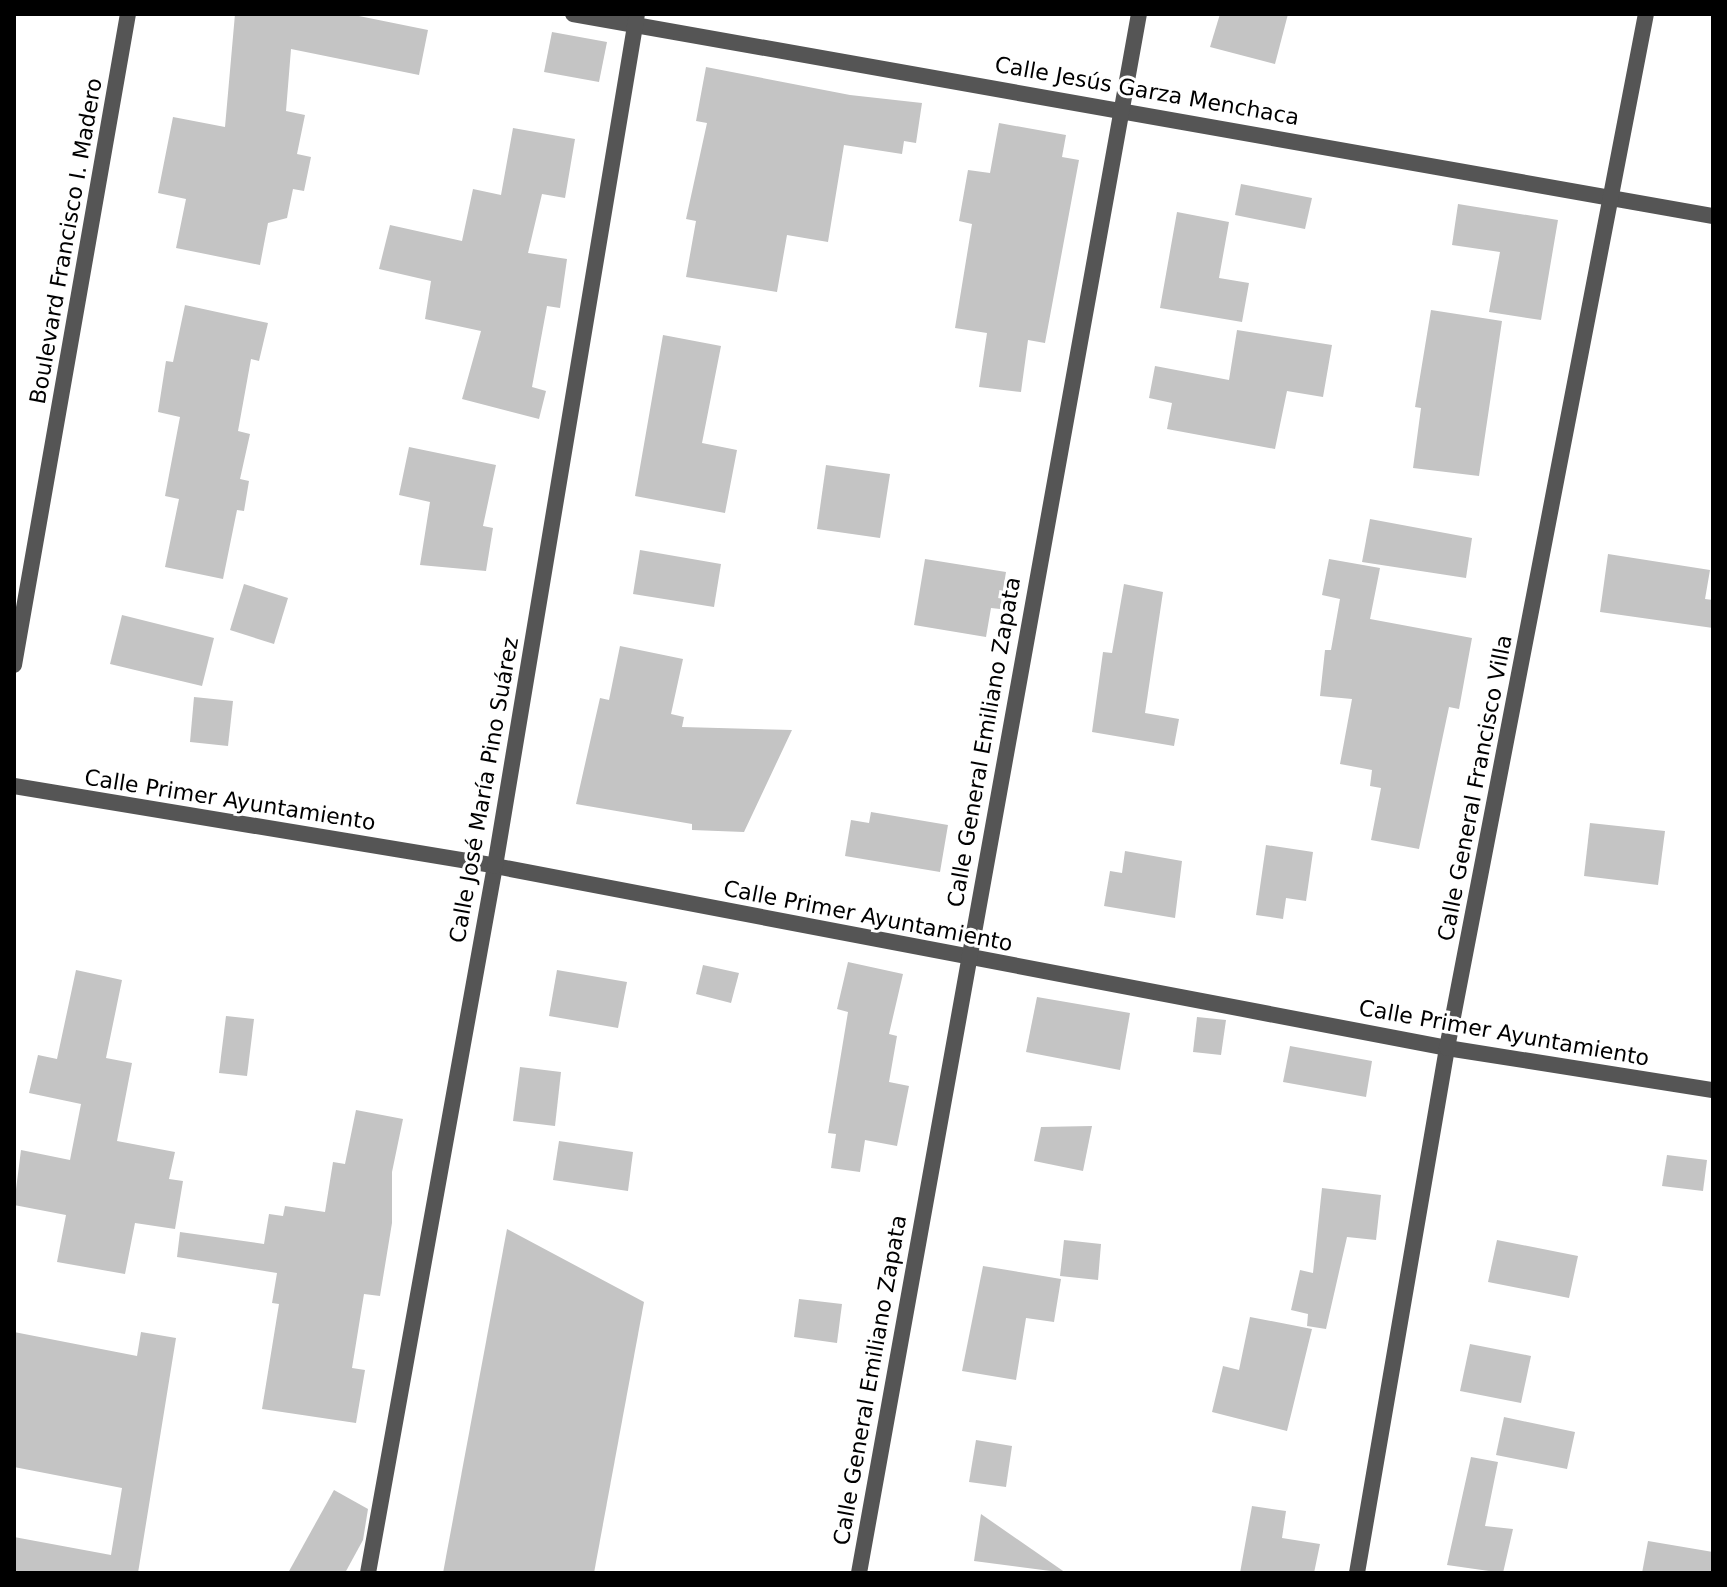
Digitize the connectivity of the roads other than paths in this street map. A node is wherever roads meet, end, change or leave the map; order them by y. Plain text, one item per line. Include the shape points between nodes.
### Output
1 (128, 14) edge
2 (573, 14) edge
3 (1139, 14) edge
4 (1646, 14) edge
5 (636, 20) edge
6 (1124, 108) junction
7 (1613, 197) junction
8 (1713, 216) edge
9 (14, 665) edge
10 (14, 786) edge
11 (495, 866) junction
12 (967, 957) junction
13 (1447, 1048) junction
14 (1713, 1090) edge
15 (368, 1573) edge
16 (859, 1573) edge
17 (1357, 1573) edge

1 - 9 street, Boulevard Francisco I. Madero
2 - 5 street, Calle Jesús Garza Menchaca
3 - 6 street, Calle General Emiliano Zapata
4 - 7 street, Calle General Francisco Villa
5 - 6 street, Calle Jesús Garza Menchaca
5 - 11 street, Calle José María Pino Suárez
6 - 7 street, Calle Jesús Garza Menchaca
6 - 12 street, Calle General Emiliano Zapata
7 - 8 street, Calle Jesús Garza Menchaca
7 - 13 street, Calle General Francisco Villa
10 - 11 street, Calle Primer Ayuntamiento
11 - 12 street, Calle Primer Ayuntamiento
11 - 15 street, Calle José María Pino Suárez
12 - 13 street, Calle Primer Ayuntamiento
12 - 16 street, Calle General Emiliano Zapata
13 - 14 street, Calle Primer Ayuntamiento
13 - 17 street, Calle General Francisco Villa

